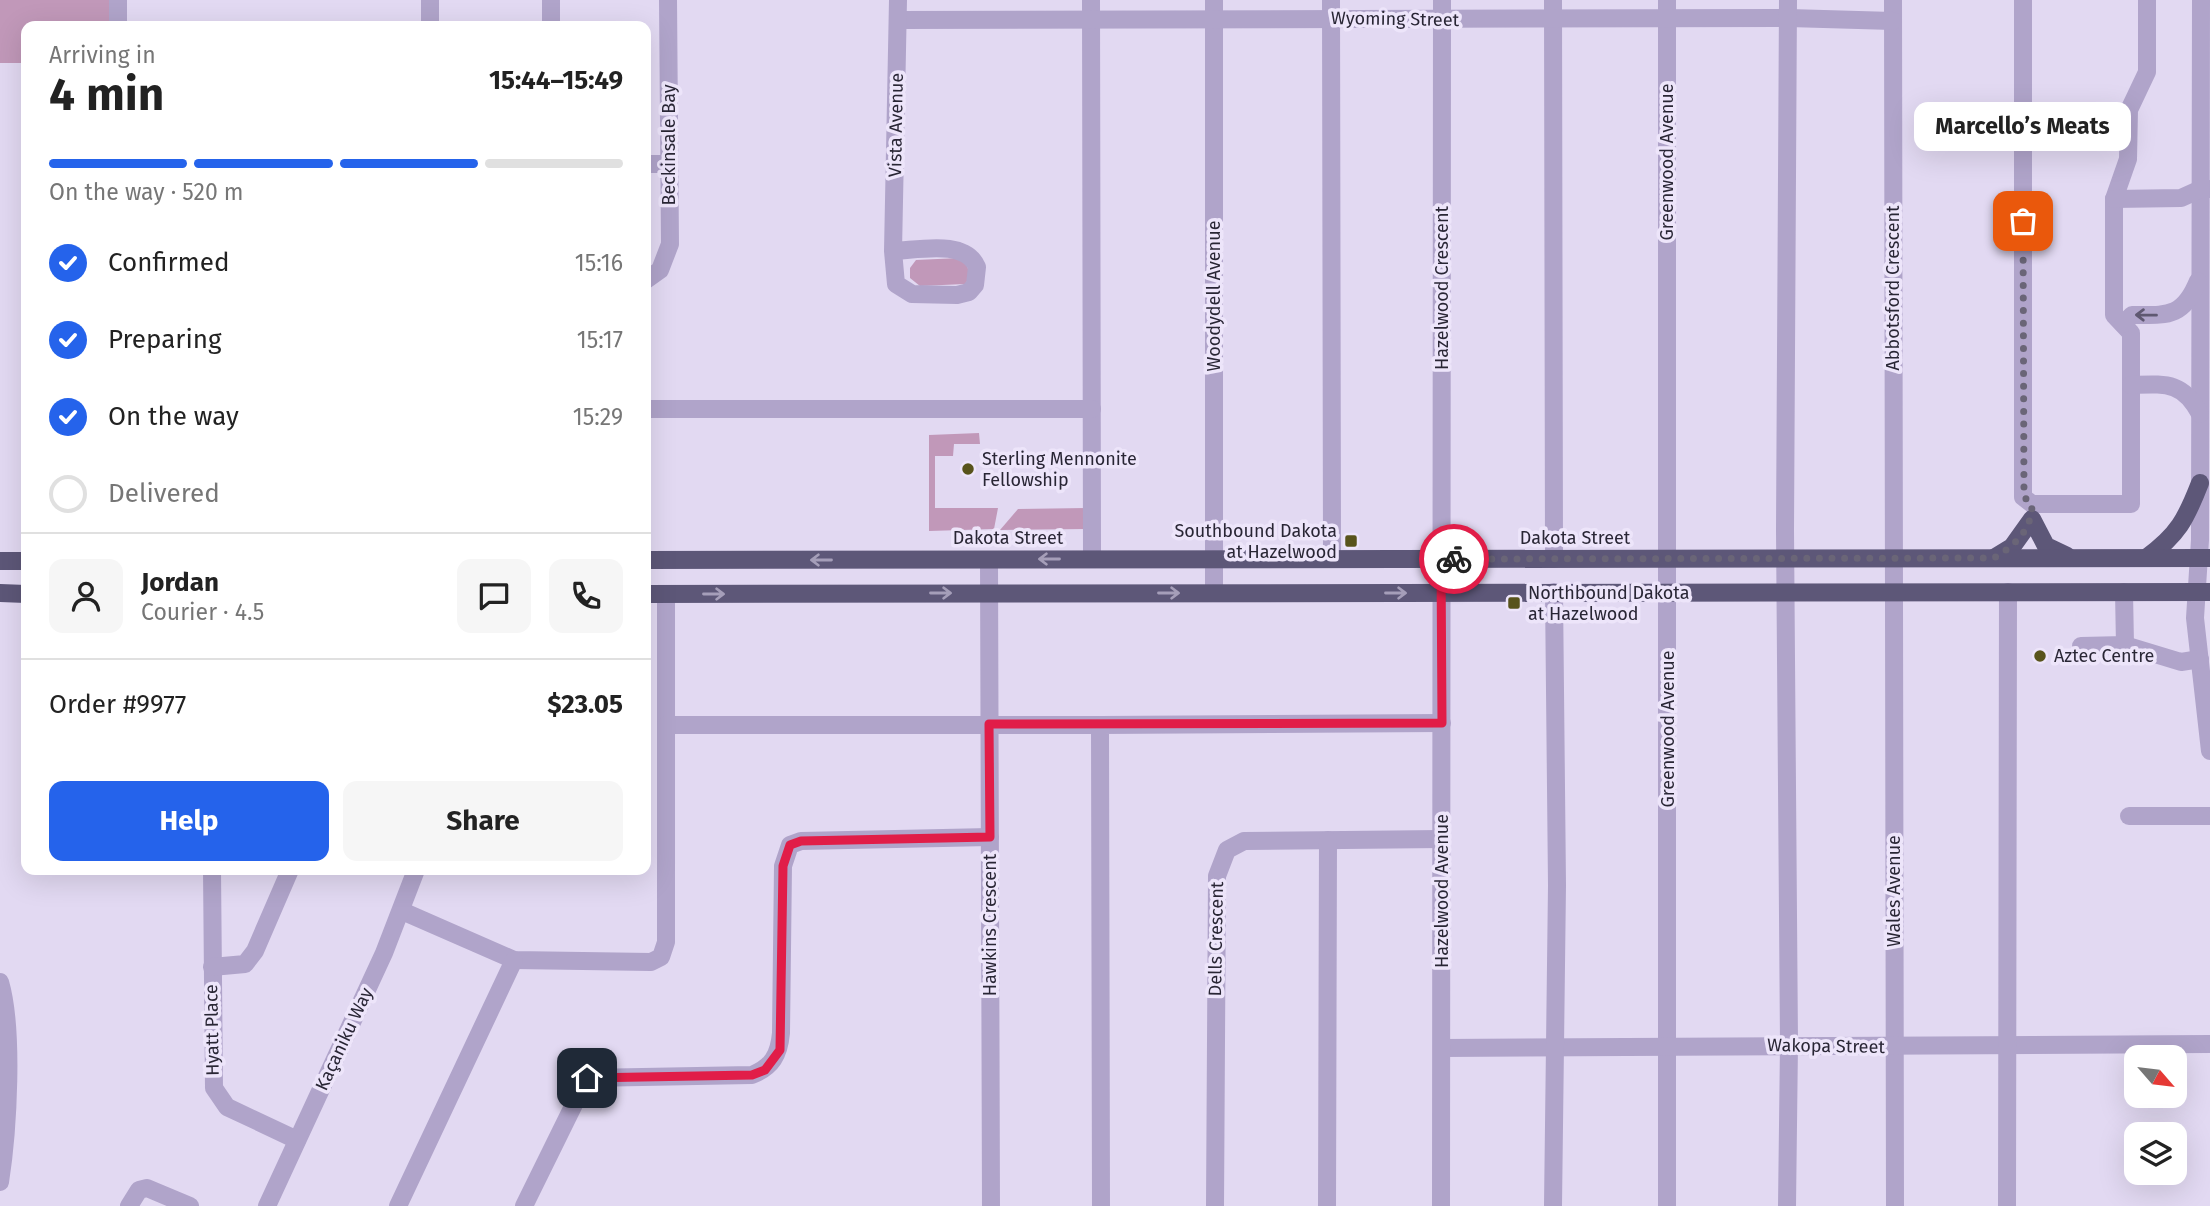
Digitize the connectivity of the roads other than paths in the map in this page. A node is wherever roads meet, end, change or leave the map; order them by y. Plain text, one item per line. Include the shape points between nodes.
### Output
1 (118, 0) edge
2 (430, 0) edge
3 (551, 0) edge
4 (668, 0) edge
5 (898, 0) edge
6 (1091, 0) edge
7 (1214, 0) edge
8 (1331, 0) edge
9 (1442, 0) edge
10 (1553, 0) edge
11 (1667, 0) edge
12 (1893, 0) edge
13 (2023, 0) edge
14 (2147, 0) edge
15 (2201, 0) edge
16 (1788, 9) edge
17 (1332, 18) junction
18 (1091, 19) junction
19 (898, 20) junction
20 (1214, 20) junction
21 (1553, 20) junction
22 (1667, 20) junction
23 (118, 21) edge
24 (430, 21) edge
25 (551, 21) edge
26 (1442, 21) junction
27 (1893, 21) junction
28 (651, 164) edge
29 (669, 164) junction
30 (2206, 189) edge
31 (2181, 198) junction
32 (2114, 199) junction
33 (2206, 210) edge
34 (893, 251) junction
35 (2200, 275) junction
36 (651, 276) edge
37 (2123, 324) junction
38 (2131, 385) junction
39 (651, 409) edge
40 (1092, 409) junction
41 (2200, 414) junction
42 (2200, 482) junction
43 (2032, 512) junction
44 (1332, 558) junction
45 (1785, 558) junction
46 (1994, 558) junction
47 (2070, 558) junction
48 (2146, 558) junction
49 (2205, 558) edge
50 (1093, 559) junction
51 (1214, 559) junction
52 (1554, 559) junction
53 (1668, 559) junction
54 (651, 560) edge
55 (989, 560) junction
56 (0, 561) edge
57 (21, 561) edge
58 (1894, 575) junction
59 (1442, 576) junction
60 (1785, 591) junction
61 (1554, 592) junction
62 (1668, 592) junction
63 (2008, 592) junction
64 (2124, 592) junction
65 (2203, 592) edge
66 (0, 593) edge
67 (989, 593) junction
68 (1214, 593) junction
69 (21, 594) edge
70 (651, 594) edge
71 (666, 594) junction
72 (2125, 645) junction
73 (2081, 646) dead end
74 (2200, 659) junction
75 (1442, 723) junction
76 (989, 724) junction
77 (666, 725) junction
78 (1100, 725) junction
79 (2210, 751) edge
80 (2129, 816) dead end
81 (2210, 816) edge
82 (990, 837) junction
83 (1442, 839) junction
84 (1328, 840) junction
85 (212, 875) edge
86 (288, 875) edge
87 (414, 875) edge
88 (401, 911) junction
89 (514, 960) junction
90 (212, 967) junction
91 (0, 982) edge
92 (3, 1041) edge
93 (1789, 1044) junction
94 (2210, 1044) edge
95 (1668, 1046) junction
96 (2008, 1046) junction
97 (1554, 1047) junction
98 (1894, 1047) junction
99 (1442, 1048) junction
100 (3, 1138) edge
101 (297, 1140) junction
102 (0, 1182) edge
103 (129, 1206) edge
104 (190, 1206) edge
105 (267, 1206) edge
106 (398, 1206) edge
107 (524, 1206) edge
108 (991, 1206) edge
109 (1101, 1206) edge
110 (1215, 1206) edge
111 (1327, 1206) edge
112 (1441, 1206) edge
113 (1553, 1206) edge
114 (1667, 1206) edge
115 (1787, 1206) edge
116 (1895, 1206) edge
117 (2007, 1206) edge

1 - 23 street
2 - 24 street
3 - 25 street
4 - 29 street, Beckinsale Bay
5 - 19 street, Vista Avenue
6 - 18 street
7 - 20 street, Woodydell Avenue
8 - 17 street
9 - 26 street, Hazelwood Crescent
10 - 21 street
11 - 22 street, Greenwood Avenue
12 - 27 street, Abbotsford Crescent
13 - 43 street via 2024,497
14 - 32 street via 2147,72 2129,110 2128,159
15 - 30 street
16 - 22 street, Wyoming Street
16 - 27 street, Wyoming Street
16 - 45 street
17 - 20 street, Wyoming Street
17 - 26 street, Wyoming Street
17 - 44 street
18 - 19 street, Wyoming Street
18 - 20 street, Wyoming Street
18 - 40 street
19 - 34 street, Vista Avenue
20 - 51 street, Woodydell Avenue
21 - 22 street, Wyoming Street
21 - 26 street, Wyoming Street
21 - 52 street
22 - 53 street, Greenwood Avenue
26 - 59 street, Hazelwood Crescent
27 - 58 street, Abbotsford Crescent
28 - 29 street
29 - 36 street, Beckinsale Bay via 670,244 660,270
30 - 31 street
30 - 33 street
31 - 32 street
31 - 33 street
32 - 37 street via 2114,315
33 - 35 street
34 - 34 street, Vista Avenue via 896,284 912,294 957,295 970,292 975,285 977,267 966,253 956,249
35 -> 37 street via 2190,300 2171,315 2132,315
35 - 41 street
37 - 38 street via 2131,333
38 - 41 street via 2168,384 2191,397
38 - 43 street via 2132,505
39 - 40 street
40 - 50 street
41 - 42 street
42 - 48 main road via 2172,539
42 - 49 street
43 - 46 main road via 2012,547
43 - 47 main road via 2046,546
44 - 51 main road, Dakota Street
44 - 59 main road, Dakota Street
45 - 53 main road, Dakota Street
45 - 58 main road, Dakota Street
45 - 60 street
46 - 47 main road, Dakota Street
46 - 58 main road, Dakota Street
47 - 48 main road, Dakota Street
48 - 49 main road, Dakota Street
49 - 65 street
50 - 51 main road, Dakota Street
50 -> 55 main road, Dakota Street
51 - 68 street, Woodydell Avenue
52 - 53 main road, Dakota Street
52 - 59 main road, Dakota Street
53 - 62 street, Greenwood Avenue
55 -> 54 main road, Dakota Street
55 - 67 street, Hawkins Crescent
56 - 57 main road
58 - 60 main road, Dakota Street
58 - 63 main road, Dakota Street
58 - 98 street, Wales Avenue
59 - 61 main road, Dakota Street
68 -> 59 main road, Dakota Street
59 - 75 street, Hazelwood Avenue
60 - 62 main road, Dakota Street
60 - 93 street
61 - 62 main road, Dakota Street
61 - 97 street
62 - 95 street, Greenwood Avenue
63 - 64 main road, Dakota Street
63 - 96 street
64 - 65 main road, Dakota Street
64 - 72 street
65 - 74 street via 2195,618
66 - 69 main road
67 -> 68 main road, Dakota Street
71 -> 67 main road, Dakota Street
67 - 76 street, Hawkins Crescent
70 - 71 main road, Dakota Street
71 - 77 street
72 - 73 street
72 - 74 street via 2181,662
74 - 79 street
75 - 78 street
75 - 83 street, Hazelwood Avenue
76 - 77 street
76 - 78 street
76 - 82 street, Hawkins Crescent
77 - 89 street via 666,942 661,957 651,962
78 - 109 street
80 - 81 street
82 - 107 street via 801,841 790,845 783,866 781,1033 774,1060 752,1075 587,1078
82 - 108 street, Hawkins Crescent
83 - 84 street, Dells Crescent
83 - 99 street, Hazelwood Avenue
84 - 110 street, Dells Crescent via 1235,844 1227,850 1217,876
84 - 111 street
85 - 90 street, Hyatt Place
86 - 90 street via 246,964
87 - 88 street, Kaçaniku Way
88 - 89 street
88 - 101 street, Kaçaniku Way
89 - 106 street
90 - 101 street, Hyatt Place via 212,1074 219,1100
91 - 92 street via 5,1004
92 - 100 street
93 - 95 street, Wakopa Street
93 - 98 street, Wakopa Street
93 - 115 street
94 - 96 street, Wakopa Street
95 - 97 street, Wakopa Street
95 - 114 street, Greenwood Avenue
96 - 98 street, Wakopa Street
96 - 117 street
97 - 99 street, Wakopa Street
97 - 113 street
98 - 116 street, Wales Avenue
99 - 112 street, Hazelwood Avenue
100 - 102 street
101 - 105 street, Kaçaniku Way
103 - 104 street via 139,1190 147,1188

